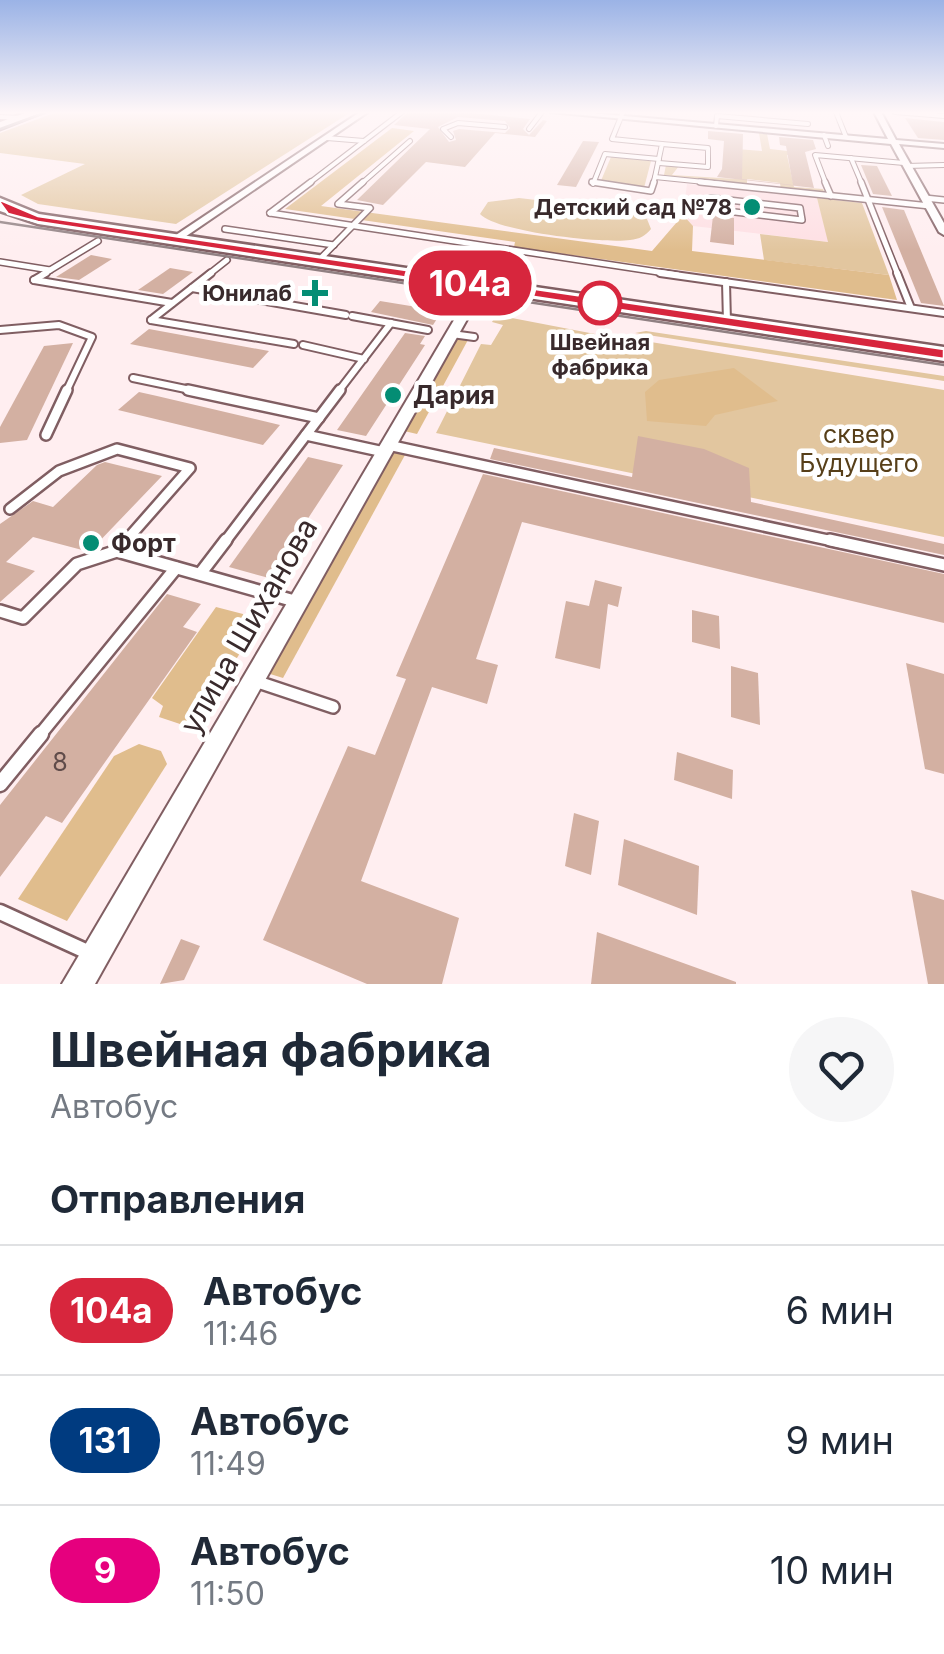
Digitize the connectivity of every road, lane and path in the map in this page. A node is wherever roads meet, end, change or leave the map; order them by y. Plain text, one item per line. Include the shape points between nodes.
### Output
1 (297, 158) edge
2 (342, 158) edge
3 (391, 158) edge
4 (603, 158) edge
5 (635, 158) edge
6 (660, 158) edge
7 (708, 158) edge
8 (816, 158) edge
9 (850, 158) joint
10 (901, 158) edge
11 (659, 161) junction
12 (905, 165) junction
13 (944, 165) edge
14 (655, 177) junction
15 (712, 183) junction
16 (831, 196) junction
17 (711, 198) junction
18 (869, 200) junction
19 (944, 200) edge
20 (927, 202) junction
21 (0, 203) edge
22 (353, 225) junction
23 (0, 226) edge
24 (225, 230) dead end
25 (944, 232) edge
26 (98, 240) junction
27 (167, 245) junction
28 (327, 253) junction
29 (226, 260) junction
30 (0, 262) edge
31 (50, 270) junction
32 (726, 282) junction
33 (192, 288) junction
34 (473, 298) junction
35 (172, 303) junction
36 (910, 308) junction
37 (944, 313) edge
38 (349, 316) joint
39 (391, 323) junction
40 (0, 330) edge
41 (428, 330) dead end
42 (727, 330) junction
43 (944, 354) edge
44 (364, 359) junction
45 (944, 371) edge
46 (133, 378) dead end
47 (319, 418) junction
48 (46, 435) dead end
49 (306, 435) junction
50 (386, 449) junction
51 (10, 510) dead end
52 (117, 551) junction
53 (944, 565) edge
54 (176, 568) junction
55 (200, 574) junction
56 (298, 602) junction
57 (0, 611) edge
58 (252, 680) junction
59 (334, 707) dead end
60 (0, 784) edge
61 (0, 912) edge
62 (94, 955) junction
63 (78, 984) edge

1 - 27 street
2 - 22 lane via 270,213
3 - 22 lane via 338,204 370,208
4 - 14 lane via 591,184 652,191
5 - 11 lane
6 - 11 lane
7 - 11 lane via 708,168
8 - 16 lane
9 - 12 lane
9 - 18 lane
10 - 12 street
11 - 14 lane
12 - 13 lane
12 - 20 street
14 - 15 lane
15 - 16 lane
15 - 17 lane
16 - 18 lane
17 - 17 lane via 800,208 802,220 710,209
18 - 20 lane
18 - 36 lane
19 - 20 lane
20 - 25 street
21 - 27 highway via 38,219
22 - 28 lane
22 - 32 lane
23 - 26 highway
24 - 28 lane
26 - 27 highway
26 - 31 lane
27 - 28 highway
27 - 29 highway
28 - 42 highway
29 - 33 lane
29 - 34 highway
30 - 31 lane
31 - 35 lane via 34,280
32 - 36 lane
32 - 42 lane
33 - 35 lane
33 - 38 lane
34 - 42 highway
34 - 50 street, улица Шиханова via 463,336
35 - 44 lane via 152,320
36 - 37 lane
38 - 39 lane
39 - 41 lane
39 - 44 lane
40 - 48 lane via 59,325 92,337
42 - 43 highway
42 - 45 highway
44 - 47 lane
46 - 47 lane
47 - 49 lane
49 - 50 lane
49 - 55 lane
50 - 53 lane
50 - 56 street, улица Шиханова
51 - 52 lane via 59,472 117,449 190,468
52 - 54 lane
52 - 57 lane via 78,564 23,618
54 - 55 lane
54 - 60 lane
55 - 56 lane
56 - 58 street, улица Шиханова
58 - 59 lane
58 - 62 street, улица Шиханова
61 - 62 lane
62 - 63 street, улица Шиханова

